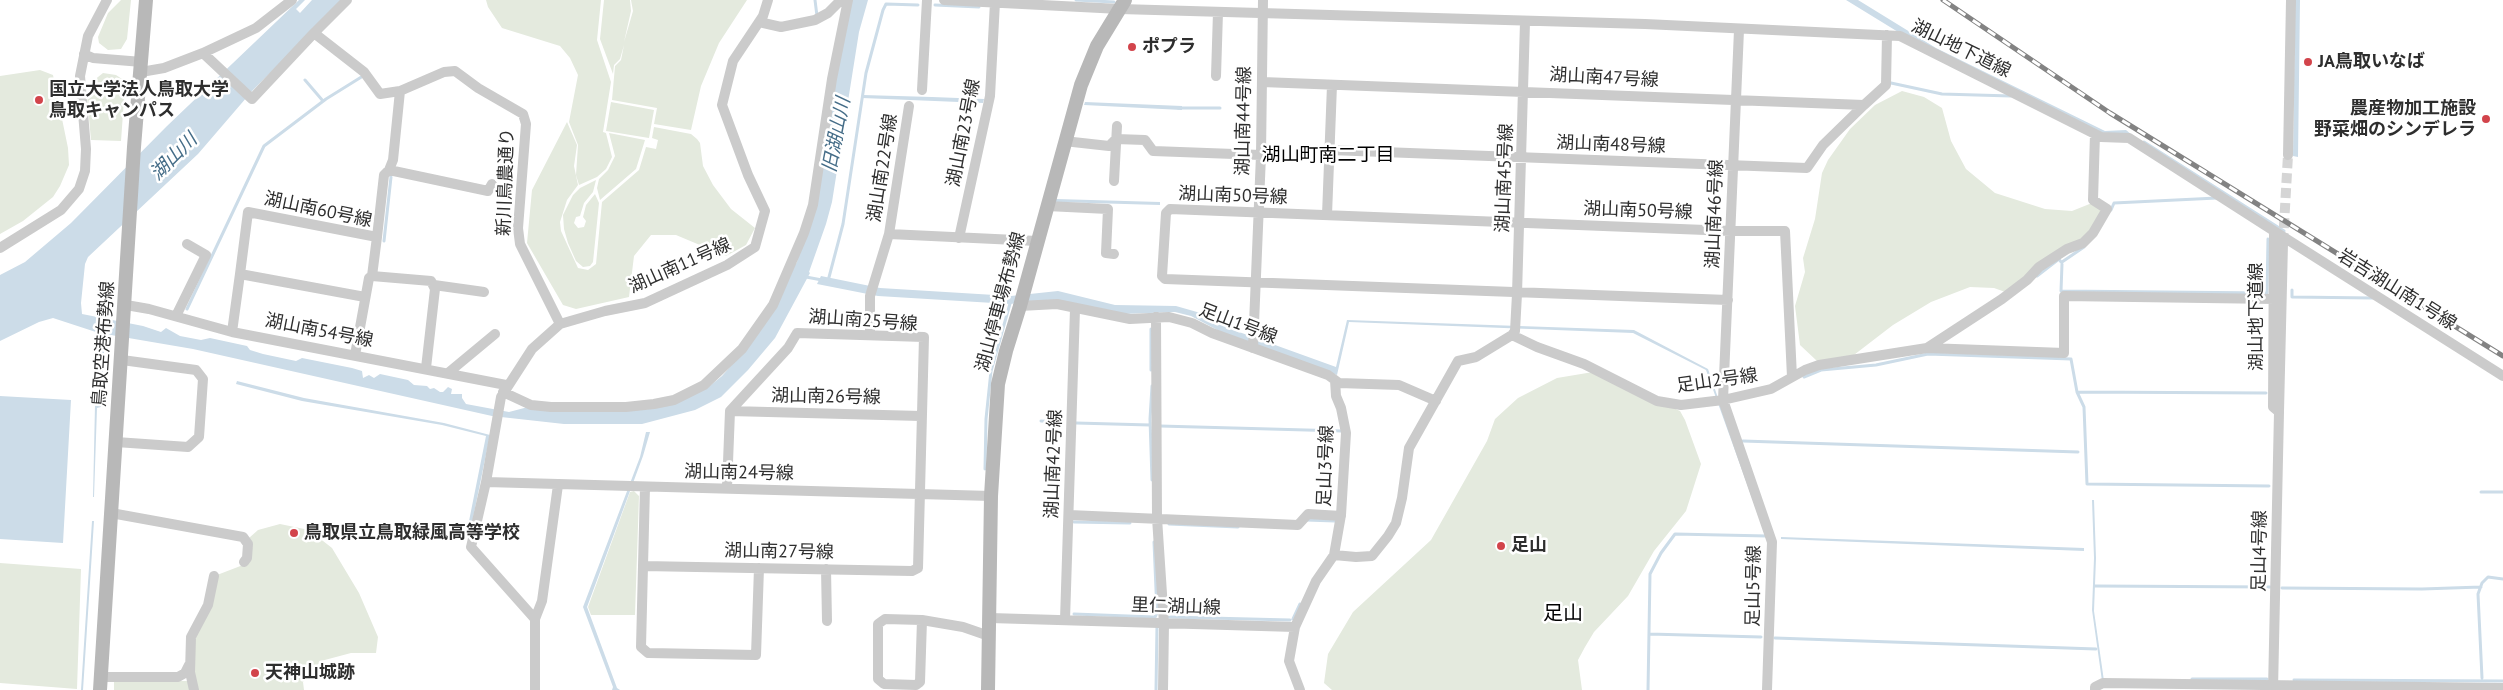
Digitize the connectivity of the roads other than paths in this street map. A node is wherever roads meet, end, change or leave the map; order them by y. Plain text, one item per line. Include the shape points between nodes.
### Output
1 (107, 0) edge
2 (146, 0) edge
3 (292, 0) edge
4 (348, 0) edge
5 (768, 0) edge
6 (841, 0) edge
7 (848, 0) edge
8 (927, 0) edge
9 (944, 0) edge
10 (1189, 0) edge
11 (1263, 0) edge
12 (2291, 0) edge
13 (979, 1) edge
14 (995, 2) junction
15 (1044, 2) edge
16 (1122, 5) edge
17 (1188, 11) junction
18 (1218, 12) junction
19 (1262, 14) junction
20 (759, 22) junction
21 (1524, 22) junction
22 (1739, 30) junction
23 (314, 33) junction
24 (1887, 35) junction
25 (203, 52) junction
26 (84, 54) junction
27 (141, 67) junction
28 (1216, 76) dead end
29 (1262, 82) junction
30 (1332, 84) junction
31 (922, 90) dead end
32 (1524, 90) junction
33 (400, 91) junction
34 (1735, 101) junction
35 (1864, 105) junction
36 (909, 106) dead end
37 (1116, 126) dead end
38 (2095, 134) junction
39 (1116, 139) junction
40 (1064, 141) junction
41 (1330, 150) junction
42 (1261, 154) junction
43 (2288, 155) tunnel mouth
44 (1521, 158) junction
45 (1733, 166) junction
46 (389, 170) junction
47 (1114, 181) dead end
48 (492, 184) dead end
49 (1047, 206) junction
50 (1258, 213) junction
51 (1327, 215) junction
52 (1520, 223) junction
53 (1730, 231) junction
54 (2274, 231) junction
55 (889, 234) junction
56 (377, 237) junction
57 (959, 238) junction
58 (1037, 241) junction
59 (2284, 243) tunnel mouth
60 (187, 244) dead end
61 (0, 248) edge
62 (1114, 254) dead end
63 (240, 274) junction
64 (372, 276) junction
65 (1255, 283) junction
66 (434, 285) junction
67 (484, 292) dead end
68 (1517, 294) junction
69 (365, 297) junction
70 (2274, 298) junction
71 (1728, 300) junction
72 (1020, 306) junction
73 (125, 307) junction
74 (1075, 309) junction
75 (176, 316) junction
76 (1156, 317) junction
77 (560, 324) junction
78 (232, 332) junction
79 (496, 334) dead end
80 (870, 335) junction
81 (1512, 335) junction
82 (1253, 343) junction
83 (1927, 348) junction
84 (122, 354) junction
85 (355, 355) junction
86 (426, 368) junction
87 (448, 373) junction
88 (2503, 376) edge
89 (1792, 377) junction
90 (1335, 380) junction
91 (503, 391) junction
92 (1723, 400) junction
93 (1436, 401) junction
94 (730, 412) junction
95 (2279, 412) junction
96 (921, 416) junction
97 (116, 442) junction
98 (486, 482) junction
99 (558, 485) junction
100 (645, 487) junction
101 (727, 488) junction
102 (920, 494) junction
103 (991, 496) junction
104 (111, 513) junction
105 (1069, 515) junction
106 (1341, 516) junction
107 (1157, 517) junction
108 (1334, 555) junction
109 (244, 562) dead end
110 (643, 566) junction
111 (759, 568) junction
112 (826, 569) junction
113 (214, 576) dead end
114 (990, 618) junction
115 (535, 619) junction
116 (922, 620) junction
117 (1065, 620) junction
118 (826, 621) dead end
119 (1164, 624) junction
120 (1295, 627) junction
121 (989, 636) junction
122 (189, 665) junction
123 (100, 683) edge
124 (2273, 688) edge
125 (2503, 688) edge
126 (194, 690) edge
127 (535, 690) edge
128 (988, 690) edge
129 (1163, 690) edge
130 (1300, 690) edge
131 (1767, 690) edge
132 (2095, 690) edge

1 - 26 street via 88,36
2 - 27 main road, 鳥取空港布勢線
3 - 25 street via 256,28
4 - 23 street
5 - 20 street, 湖山南11号線
6 - 20 street via 815,20 781,27
7 - 91 street, 湖山南54号線 via 832,79 815,196 806,226 773,305 742,349 704,385 674,400 654,404 551,407 531,405
8 - 31 street
9 - 13 street, 湖山地下道線
10 - 17 street
11 - 19 street, 湖山南44号線
12 - 43 street
13 - 14 street, 湖山地下道線
14 - 15 street, 湖山地下道線
14 - 57 street, 湖山南23号線 via 990,96
15 - 16 street, 湖山地下道線
16 - 17 street, 湖山地下道線
16 - 40 main road, 湖山停車場布勢線 via 1097,46
17 - 18 street, 湖山地下道線
18 - 19 street, 湖山地下道線
18 - 28 street
19 - 21 street, 湖山地下道線
19 - 29 street, 湖山南44号線
20 - 77 street, 湖山南11号線 via 733,62 722,105 765,211 755,247 727,266 652,300
21 - 22 street, 湖山地下道線 via 1645,24
21 - 32 street, 湖山南45号線
22 - 24 street, 湖山地下道線
22 - 34 street, 湖山南46号線
23 - 25 street via 252,99
23 - 33 street, 新川鳥農通り via 364,72 380,94
24 - 35 street via 1886,85
24 - 38 street, 湖山地下道線 via 1900,36
25 - 27 street via 164,68
26 - 27 street
26 - 61 street via 80,76 86,149 85,171 79,189 61,210
27 - 73 main road, 鳥取空港布勢線
29 - 30 street, 湖山南47号線
29 - 42 street, 湖山南44号線
30 - 32 street, 湖山南47号線
30 - 41 street
32 - 34 street, 湖山南47号線
32 - 44 street, 湖山南45号線
33 - 46 street via 393,160
33 - 77 street, 新川鳥農通り via 444,72 455,71 523,114 526,124 518,228 520,244
34 - 35 street, 湖山南47号線
34 - 45 street, 湖山南46号線
35 - 45 street, 湖山南48号線 via 1823,145 1807,168
36 - 55 street, 湖山南22号線
37 - 39 street
38 - 54 street, 湖山地下道線 via 2128,138
38 - 83 street, 足山2号線 via 2093,200 2107,209 2093,233 2083,243 2039,267 2002,299
39 - 40 street via 1110,146
39 - 42 street via 1144,140 1153,151
39 - 47 street
40 - 49 main road, 湖山停車場布勢線
41 - 44 street, 湖山南48号線
41 - 51 street
42 - 50 street, 湖山南44号線
44 - 45 street, 湖山南48号線
44 - 52 street, 湖山南45号線
45 - 53 street, 湖山南46号線
46 - 48 street via 488,191
46 - 56 street via 384,175
49 - 58 main road, 湖山停車場布勢線
49 - 62 street via 1108,210 1106,253
50 - 51 street, 湖山南50号線
50 - 65 street, 湖山南44号線
50 - 65 street, 湖山南50号線 via 1170,209 1166,213 1162,276 1165,280
51 - 52 street, 湖山南50号線
52 - 53 street, 湖山南50号線
52 - 68 street, 湖山南45号線
53 - 71 street, 湖山南46号線
53 - 89 street, 湖山南50号線 via 1785,231
54 - 70 street, 湖山地下道線
54 - 88 street, 岩吉湖山南1号線
55 - 57 street
55 - 80 street, 湖山南22号線 via 872,291
56 - 63 street, 湖山南60号線 via 248,212
56 - 64 street, 湖山南60号線
57 - 58 street
58 - 72 main road, 湖山停車場布勢線
59 - 95 street, 湖山地下道線
60 - 75 street via 206,255
63 - 69 street
63 - 78 street
64 - 66 street via 431,282
64 - 69 street, 湖山南60号線
65 - 68 street, 湖山南50号線
65 - 82 street, 湖山南44号線
66 - 67 street
66 - 86 street
68 - 71 street, 湖山南50号線
68 - 81 street, 湖山南45号線 via 1515,332
69 - 85 street, 湖山南60号線
70 - 83 street via 2064,296 2064,353
70 - 95 street, 湖山地下道線 via 2273,407
71 - 92 street, 湖山南46号線
72 - 74 street, 足山1号線 via 1057,304
72 - 103 main road, 湖山停車場布勢線 via 998,384
73 - 75 street, 湖山南54号線
73 - 84 main road, 鳥取空港布勢線
74 - 76 street, 足山1号線 via 1130,319
74 - 105 street, 湖山南42号線
75 - 78 street, 湖山南54号線
76 - 82 street, 足山1号線 via 1192,323
76 - 107 street
77 - 91 street via 532,349
78 - 85 street, 湖山南54号線
79 - 87 street
80 - 94 street, 湖山南25号線 via 797,333 788,348
80 - 96 street, 湖山南25号線 via 924,337
81 - 92 street, 足山2号線 via 1584,364 1657,401 1681,406
81 - 93 street via 1476,357 1458,361
82 - 90 street, 足山1号線
83 - 89 street, 足山2号線 via 1819,365
84 - 97 main road, 鳥取空港布勢線
84 - 97 street via 196,370 203,379 199,437 188,447
85 - 86 street, 湖山南54号線
86 - 87 street, 湖山南54号線
87 - 91 street, 湖山南54号線
89 - 92 street, 足山2号線 via 1771,390
90 - 93 street, 足山1号線 via 1359,385 1399,385
90 - 106 street, 足山3号線 via 1346,433
91 - 98 street
92 - 131 street, 足山5号線 via 1772,542
93 - 108 street via 1409,448 1402,498 1396,523 1388,536 1372,556
94 - 96 street, 湖山南26号線
94 - 101 street
95 - 124 street, 足山4号線
96 - 102 street, 湖山南25号線
97 - 104 main road, 鳥取空港布勢線
98 - 99 street, 湖山南24号線
98 - 115 street via 471,547
99 - 100 street, 湖山南24号線
99 - 115 street via 542,601
100 - 101 street, 湖山南24号線
100 - 110 street
101 - 102 street, 湖山南24号線
102 - 103 street, 湖山南24号線
102 - 112 street, 湖山南27号線 via 918,568 912,571
103 - 114 main road, 湖山停車場布勢線
104 - 109 street via 243,537 248,544
104 - 123 main road, 鳥取空港布勢線
105 - 107 street
105 - 117 street, 湖山南42号線
106 - 107 street via 1308,514 1298,525
106 - 108 street, 足山3号線
107 - 119 street
108 - 120 street via 1316,581
110 - 111 street, 湖山南27号線
110 - 111 street via 641,647 648,653 756,655
111 - 112 street, 湖山南27号線
112 - 118 street
113 - 122 street via 208,605 191,637
114 - 117 street, 里仁湖山線
114 - 121 main road, 湖山停車場布勢線
115 - 127 street
116 - 116 street via 885,619 878,624 878,679 884,684 916,685 920,682
116 - 121 street via 963,627
117 - 119 street, 里仁湖山線
119 - 120 street, 里仁湖山線
119 - 129 street
120 - 130 street via 1289,661
121 - 128 main road, 湖山停車場布勢線
122 - 123 street via 178,677
122 - 126 street
124 - 125 street
124 - 132 street via 2103,683

